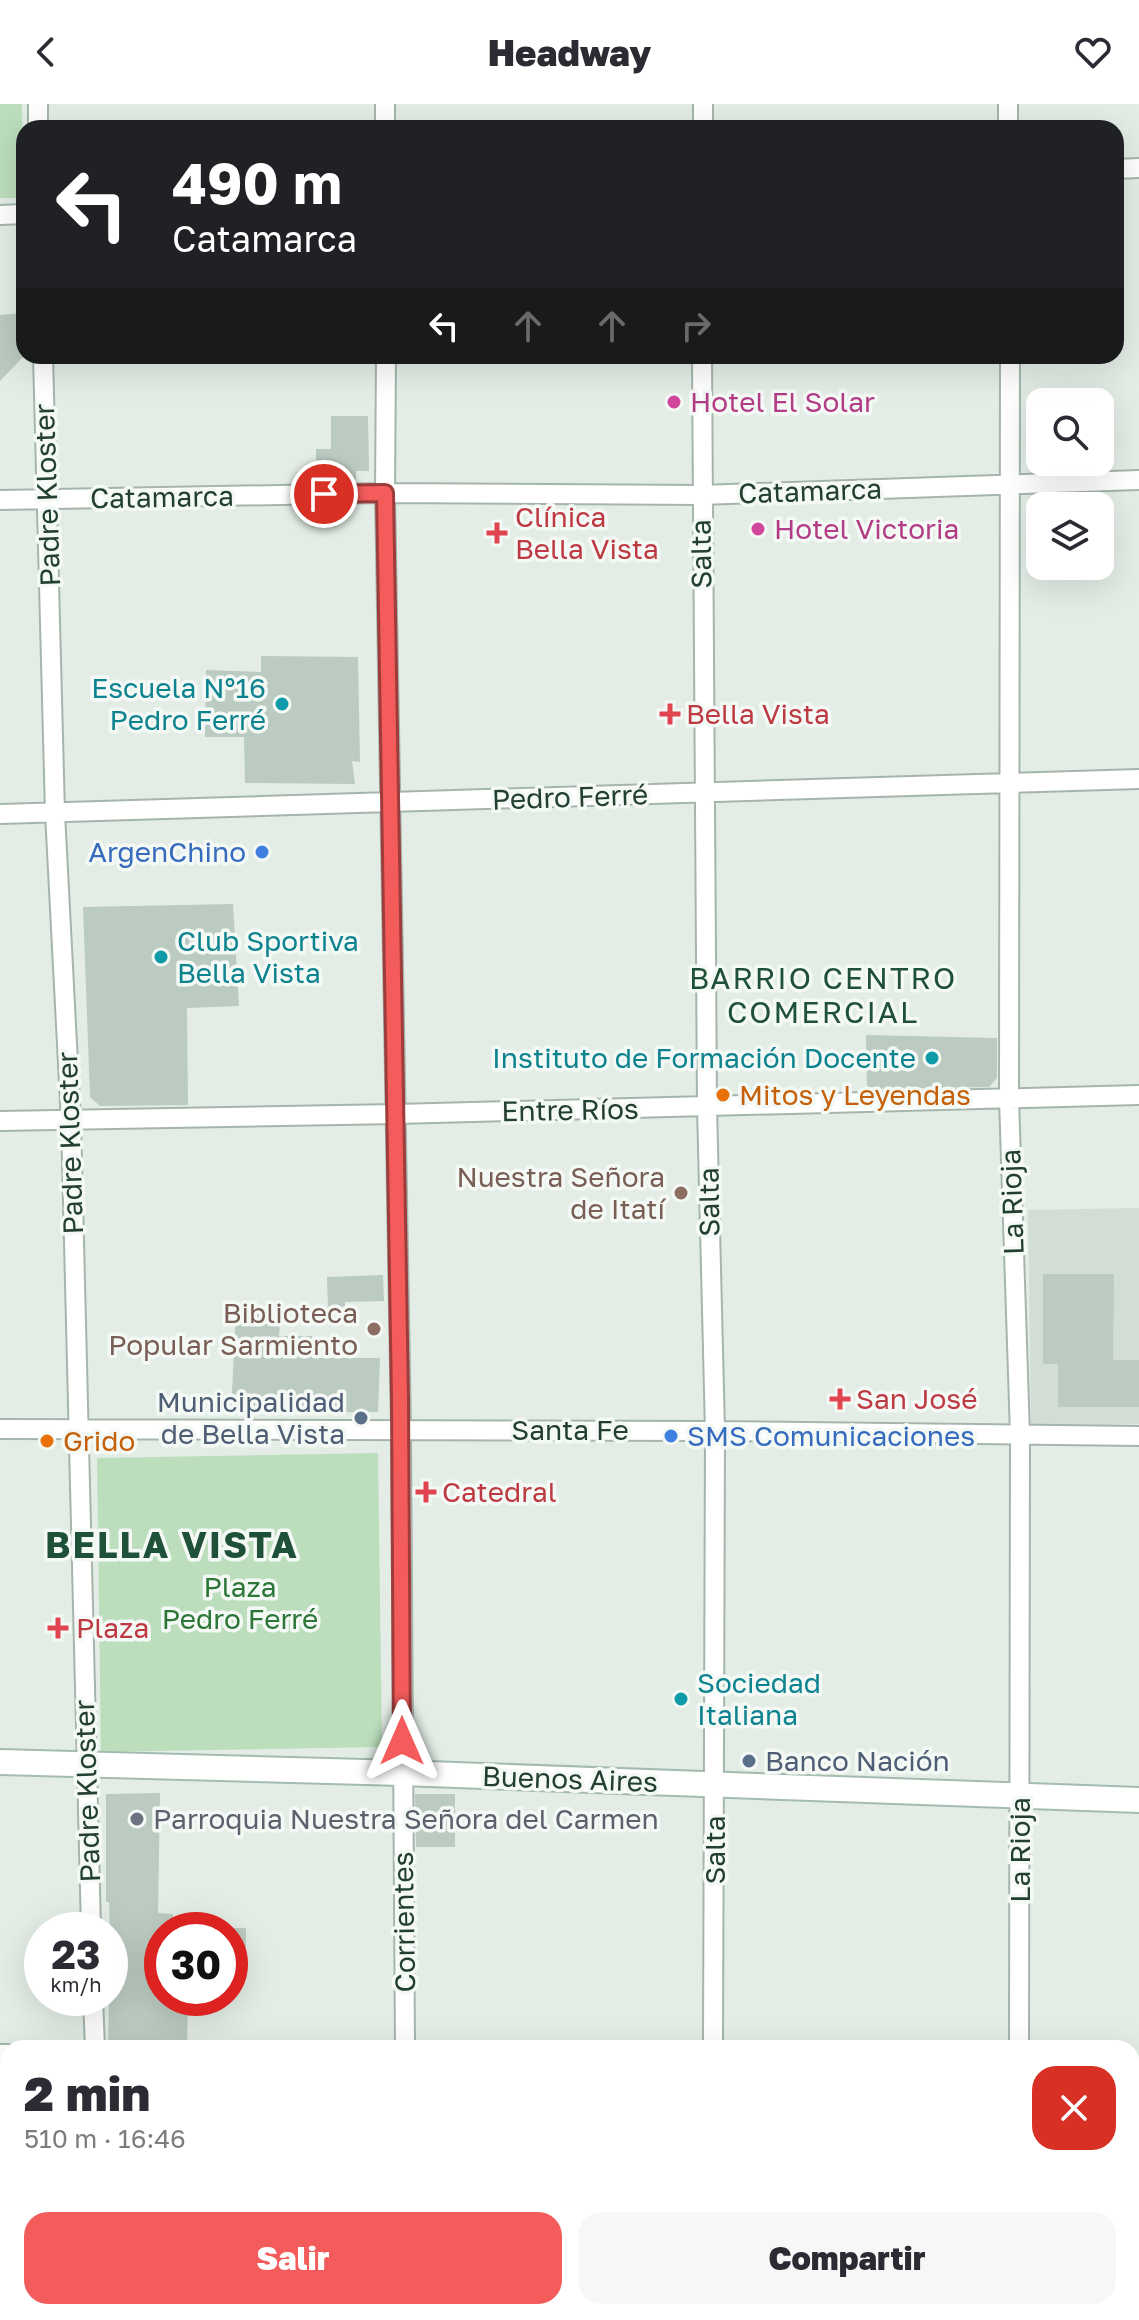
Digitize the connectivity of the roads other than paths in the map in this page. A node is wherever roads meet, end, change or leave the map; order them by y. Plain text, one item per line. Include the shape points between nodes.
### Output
1 (43, 364) edge
2 (386, 364) edge
3 (702, 364) edge
4 (1010, 364) edge
5 (1139, 480) edge
6 (1012, 484) junction
7 (385, 493) junction
8 (701, 495) junction
9 (48, 499) junction
10 (0, 500) edge
11 (1139, 779) edge
12 (1009, 783) junction
13 (704, 793) junction
14 (390, 802) junction
15 (55, 813) junction
16 (0, 814) edge
17 (1139, 1095) edge
18 (1009, 1099) junction
19 (707, 1107) junction
20 (396, 1114) junction
21 (0, 1121) edge
22 (71, 1121) junction
23 (0, 1429) edge
24 (78, 1430) junction
25 (401, 1430) junction
26 (715, 1431) junction
27 (1020, 1435) junction
28 (1139, 1436) edge
29 (0, 1762) edge
30 (87, 1766) junction
31 (402, 1773) junction
32 (715, 1785) junction
33 (1020, 1797) junction
34 (1139, 1800) edge
35 (91, 1912) edge
36 (94, 2016) edge
37 (95, 2040) edge
38 (405, 2040) edge
39 (713, 2040) edge
40 (1019, 2040) edge

1 - 9 street, Padre Kloster
2 - 7 street, Corrientes
3 - 8 street, Salta
4 - 6 street, La Rioja
5 - 6 street, Catamarca
6 - 8 street, Catamarca
6 - 12 street, La Rioja
7 - 8 street, Catamarca
7 - 9 street, Catamarca
7 - 14 street, Corrientes
8 - 13 street, Salta
9 - 10 street, Catamarca
9 - 15 street, Padre Kloster
11 - 12 street, Pedro Ferré
12 - 13 street, Pedro Ferré
12 - 18 street, La Rioja
13 - 14 street, Pedro Ferré
13 - 19 street, Salta
14 - 15 street, Pedro Ferré
14 - 20 street, Corrientes
15 - 16 street, Pedro Ferré
15 - 22 street, Padre Kloster
17 - 18 street, Entre Ríos
18 - 19 street, Entre Ríos
18 - 27 street, La Rioja
19 - 20 street, Entre Ríos
19 - 26 street, Salta
20 - 22 street, Entre Ríos
20 - 25 street, Corrientes
21 - 22 street, Entre Ríos
22 - 24 street, Padre Kloster
23 - 24 street, Santa Fe
24 - 25 street, Santa Fe
24 - 30 street, Padre Kloster
25 - 26 street, Santa Fe
25 - 31 street, Corrientes
26 - 27 street, Santa Fe
26 - 32 street, Salta
27 - 28 street, Santa Fe
27 - 33 street, La Rioja
29 - 30 street, Buenos Aires
30 - 31 street, Buenos Aires
30 - 35 street, Padre Kloster
31 - 32 street, Buenos Aires
31 - 38 street, Corrientes
32 - 33 street, Buenos Aires
32 - 39 street, Salta
33 - 34 street, Buenos Aires
33 - 40 street, La Rioja
36 - 37 street

